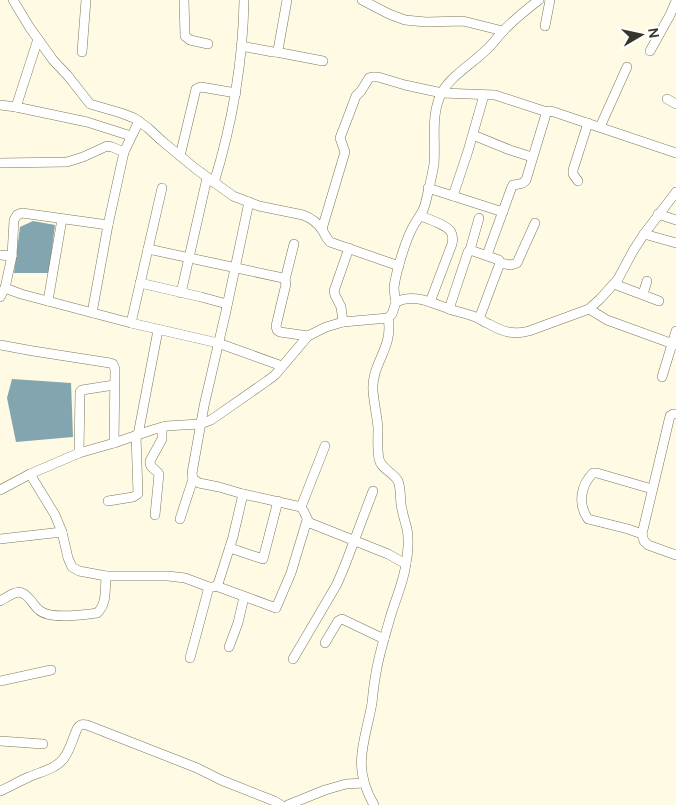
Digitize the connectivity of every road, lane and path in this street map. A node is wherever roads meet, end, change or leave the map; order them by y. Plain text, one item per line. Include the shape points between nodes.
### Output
1 (13, 0) edge
2 (86, 0) edge
3 (184, 0) edge
4 (244, 0) edge
5 (287, 0) edge
6 (362, 0) edge
7 (385, 0) edge
8 (539, 0) edge
9 (550, 0) edge
10 (676, 0) edge
11 (383, 10) junction
12 (545, 26) dead end
13 (503, 31) junction
14 (38, 39) junction
15 (208, 44) dead end
16 (241, 46) junction
17 (650, 51) dead end
18 (82, 52) dead end
19 (276, 52) junction
20 (323, 61) dead end
21 (627, 66) dead end
22 (236, 93) junction
23 (442, 93) junction
24 (484, 95) junction
25 (666, 99) dead end
26 (676, 104) edge
27 (0, 105) edge
28 (16, 107) junction
29 (547, 112) junction
30 (139, 121) junction
31 (588, 124) junction
32 (600, 128) junction
33 (473, 135) junction
34 (131, 136) junction
35 (124, 152) junction
36 (676, 153) edge
37 (180, 156) junction
38 (532, 158) junction
39 (0, 164) edge
40 (211, 180) junction
41 (578, 181) dead end
42 (162, 188) dead end
43 (428, 188) junction
44 (676, 192) edge
45 (454, 196) junction
46 (249, 202) junction
47 (503, 212) junction
48 (658, 214) junction
49 (421, 216) junction
50 (479, 218) dead end
51 (62, 219) junction
52 (676, 220) edge
53 (535, 224) dead end
54 (108, 225) junction
55 (322, 229) junction
56 (644, 234) junction
57 (676, 243) edge
58 (294, 244) dead end
59 (349, 248) junction
60 (148, 249) junction
61 (470, 250) junction
62 (0, 255) edge
63 (486, 255) junction
64 (12, 256) junction
65 (189, 259) junction
66 (500, 263) junction
67 (399, 266) junction
68 (235, 267) junction
69 (285, 280) junction
70 (647, 281) dead end
71 (140, 283) junction
72 (614, 284) junction
73 (5, 288) junction
74 (181, 293) junction
75 (643, 294) junction
76 (0, 297) edge
77 (48, 301) junction
78 (659, 301) dead end
79 (396, 302) junction
80 (430, 302) junction
81 (228, 304) junction
82 (449, 309) junction
83 (589, 309) junction
84 (92, 313) junction
85 (388, 318) junction
86 (479, 319) junction
87 (343, 322) junction
88 (131, 324) junction
89 (158, 330) junction
90 (676, 331) edge
91 (308, 336) junction
92 (218, 343) junction
93 (0, 344) edge
94 (674, 344) edge
95 (282, 366) junction
96 (662, 377) dead end
97 (114, 384) junction
98 (676, 414) edge
99 (200, 424) junction
100 (162, 427) junction
101 (137, 435) junction
102 (114, 443) junction
103 (325, 446) dead end
104 (79, 453) junction
105 (30, 474) junction
106 (193, 479) junction
107 (652, 489) junction
108 (0, 490) edge
109 (373, 491) dead end
110 (243, 494) junction
111 (108, 501) dead end
112 (278, 501) junction
113 (301, 507) junction
114 (155, 515) dead end
115 (180, 519) dead end
116 (307, 520) junction
117 (62, 532) junction
118 (642, 534) junction
119 (0, 539) edge
120 (354, 540) junction
121 (230, 548) junction
122 (676, 555) edge
123 (406, 564) junction
124 (106, 576) junction
125 (212, 586) junction
126 (244, 597) junction
127 (0, 601) edge
128 (384, 639) junction
129 (325, 643) dead end
130 (229, 647) dead end
131 (190, 658) dead end
132 (293, 659) dead end
133 (51, 670) dead end
134 (0, 681) edge
135 (0, 742) edge
136 (42, 744) dead end
137 (364, 783) junction
138 (0, 791) edge
139 (281, 805) edge
140 (288, 805) edge
141 (374, 805) edge

1 - 14 street
2 - 18 street
3 - 15 street via 185,36
4 - 16 street
5 - 19 street
6 - 11 street
7 - 11 street
8 - 13 street
9 - 12 street
10 - 17 street
11 - 13 street via 405,20 463,21
13 - 23 street
14 - 28 street
14 - 30 street via 90,104
16 - 19 street
16 - 22 street
19 - 20 street
21 - 32 street
22 - 37 street via 196,89
22 - 40 street via 225,143
23 - 24 street
23 - 43 street via 435,113 434,165
23 - 55 street via 378,76 369,78 356,96 340,138 345,152
24 - 29 street via 496,95
24 - 33 street
25 - 26 street
27 - 28 street
28 - 34 street via 88,122
29 - 31 street
29 - 38 street
30 - 34 street
30 - 37 street
31 - 32 street
31 - 41 street via 573,170
32 - 36 street
33 - 38 street
33 - 45 street
34 - 35 street
35 - 39 street via 107,146 75,161
35 - 54 street
37 - 40 street
38 - 47 street via 526,180 521,185 513,185
40 - 46 street via 233,196
40 - 65 street
42 - 60 street
43 - 45 street
43 - 49 street
44 - 48 street
45 - 47 street
46 - 55 street via 303,215
46 - 68 street
47 - 63 street
48 - 52 street
48 - 56 street
49 - 67 street via 414,224
49 - 80 street via 447,228 453,238
50 - 61 street
51 - 54 street
51 - 64 street via 17,215
51 - 77 street
53 - 66 street via 517,263
54 - 84 street
55 - 59 street via 330,242
56 - 57 street
56 - 72 street
58 - 69 street
59 - 67 street
59 - 87 street via 334,291
60 - 65 street
60 - 71 street
61 - 63 street
61 - 82 street
62 - 64 street
63 - 66 street
64 - 73 street
65 - 68 street
65 - 74 street
66 - 86 street
67 - 79 street via 394,287
68 - 69 street
68 - 81 street
69 - 91 street via 277,330
70 - 75 street
71 - 74 street
71 - 88 street
72 - 75 street
72 - 83 street
73 - 76 street
73 - 77 street
74 - 81 street
75 - 78 street
77 - 84 street
79 - 80 street via 413,298
79 - 85 street
80 - 82 street
81 - 92 street
82 - 86 street
83 - 86 street via 521,333 501,330
83 - 94 street via 607,320
84 - 88 street
85 - 87 street
85 - 123 street via 388,340 374,374 373,392 379,459 399,483 407,531
87 - 91 street
88 - 89 street
89 - 92 street
89 - 101 street
90 - 94 street
91 - 95 street
92 - 95 street
92 - 99 street
93 - 97 street via 113,364
94 - 96 street
95 - 99 street via 267,381 211,420
97 - 102 street
97 - 104 street via 80,392
98 - 107 street via 670,416
99 - 100 street
99 - 106 street
100 - 101 street
100 - 114 street via 162,439 150,461 151,467 159,474
101 - 102 street
101 - 111 street via 138,494 133,498
102 - 104 street
103 - 113 street
104 - 105 street
105 - 108 street
105 - 117 street
106 - 110 street
106 - 115 street
107 - 118 street
107 - 118 street via 593,473 581,501 588,519
109 - 120 street
110 - 112 street
110 - 121 street
112 - 113 street
112 - 121 street via 263,559
113 - 116 street
116 - 120 street
116 - 126 street via 291,573 276,608
117 - 119 street
117 - 124 street via 72,567
118 - 122 street via 648,545
120 - 123 street
120 - 132 street via 337,584
121 - 125 street via 218,584
123 - 128 street
124 - 125 street via 168,576
124 - 127 street via 104,604 97,613 43,614 21,592
125 - 126 street
125 - 131 street
126 - 130 street
128 - 129 street via 342,619
128 - 137 street via 361,751
133 - 134 street
135 - 136 street
137 - 140 street via 325,790
137 - 141 street
138 - 139 street via 60,763 82,724 197,768

